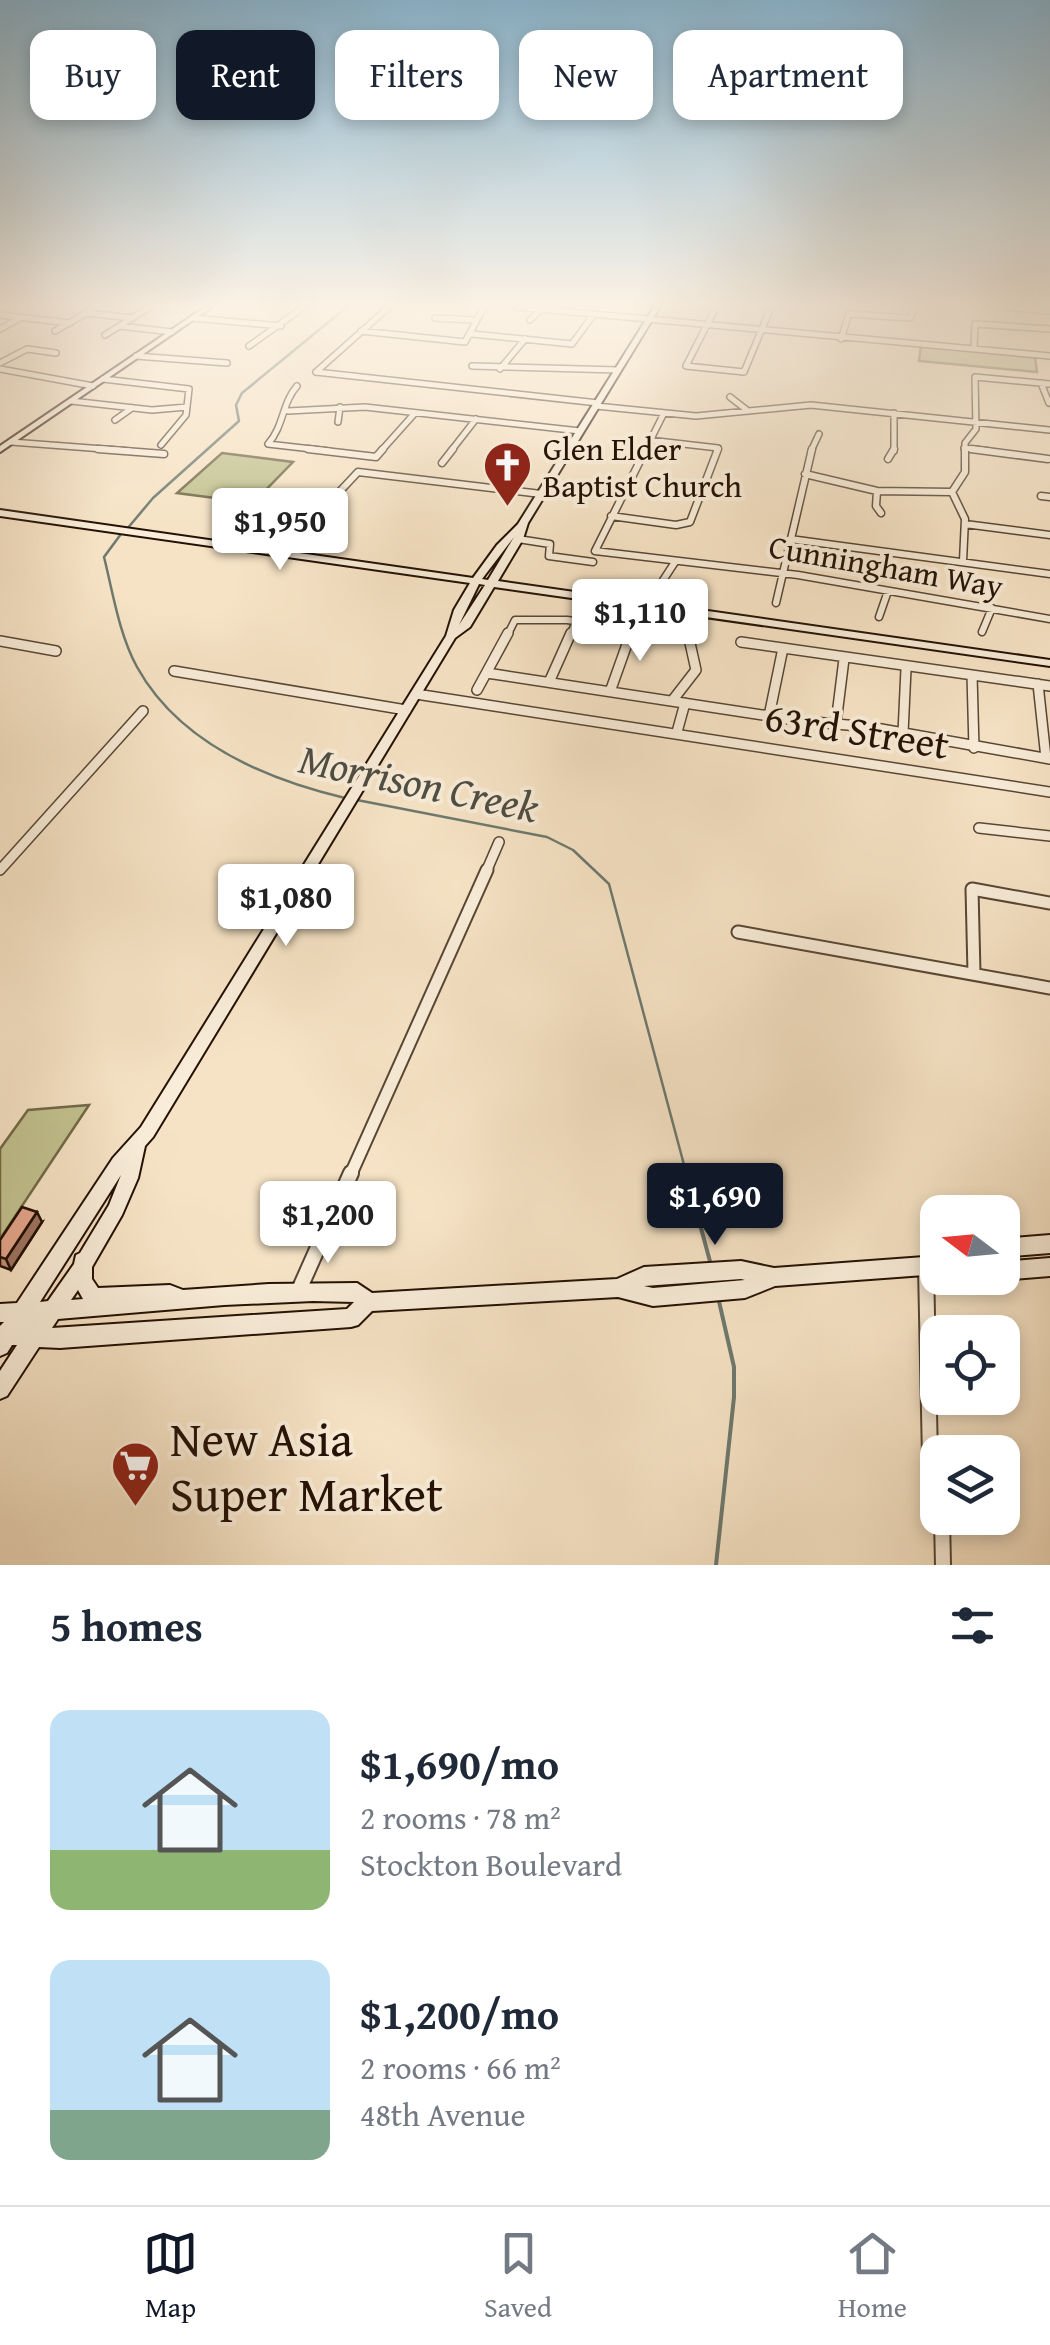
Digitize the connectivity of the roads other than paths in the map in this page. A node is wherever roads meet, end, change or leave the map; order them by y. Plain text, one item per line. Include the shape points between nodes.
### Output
1 (65, 380) edge
2 (102, 380) edge
3 (112, 380) edge
4 (387, 380) edge
5 (612, 380) edge
6 (976, 380) edge
7 (1005, 380) edge
8 (1042, 384) junction
9 (1050, 384) edge
10 (93, 386) junction
11 (297, 386) dead end
12 (730, 397) dead end
13 (71, 401) junction
14 (1049, 403) edge
15 (597, 404) junction
16 (340, 407) junction
17 (132, 408) junction
18 (186, 408) junction
19 (288, 411) junction
20 (748, 411) junction
21 (415, 412) junction
22 (664, 413) junction
23 (894, 413) junction
24 (476, 419) junction
25 (115, 420) dead end
26 (338, 422) dead end
27 (976, 422) junction
28 (1050, 430) edge
29 (580, 431) junction
30 (820, 434) dead end
31 (649, 440) junction
32 (5, 445) edge
33 (964, 448) junction
34 (1048, 459) dead end
35 (888, 460) dead end
36 (442, 463) dead end
37 (806, 474) junction
38 (878, 491) junction
39 (952, 492) junction
40 (541, 494) junction
41 (328, 504) dead end
42 (0, 510) edge
43 (880, 513) dead end
44 (611, 516) junction
45 (523, 522) junction
46 (965, 524) junction
47 (1050, 534) edge
48 (518, 539) junction
49 (790, 539) junction
50 (593, 562) dead end
51 (675, 562) junction
52 (963, 562) junction
53 (782, 573) junction
54 (1050, 574) edge
55 (487, 579) junction
56 (660, 585) dead end
57 (888, 591) junction
58 (776, 603) dead end
59 (992, 608) junction
60 (878, 617) dead end
61 (1050, 619) edge
62 (576, 620) junction
63 (633, 627) junction
64 (982, 632) dead end
65 (0, 640) edge
66 (741, 642) dead end
67 (783, 648) junction
68 (56, 651) dead end
69 (1050, 655) edge
70 (844, 659) junction
71 (1050, 663) edge
72 (906, 668) junction
73 (174, 671) dead end
74 (487, 673) junction
75 (972, 675) junction
76 (550, 680) junction
77 (1038, 684) junction
78 (1050, 686) edge
79 (610, 689) junction
80 (477, 690) dead end
81 (416, 694) junction
82 (672, 702) junction
83 (685, 703) junction
84 (406, 710) junction
85 (143, 711) dead end
86 (769, 716) junction
87 (1046, 721) edge
88 (836, 723) junction
89 (677, 732) junction
90 (903, 733) junction
91 (974, 748) junction
92 (1048, 759) edge
93 (1050, 792) edge
94 (979, 828) dead end
95 (1050, 836) edge
96 (499, 842) dead end
97 (0, 870) edge
98 (1050, 903) edge
99 (738, 932) dead end
100 (974, 974) junction
101 (1050, 988) edge
102 (137, 1148) junction
103 (1050, 1244) edge
104 (1020, 1246) edge
105 (84, 1261) junction
106 (920, 1267) edge
107 (1050, 1267) edge
108 (1020, 1270) edge
109 (299, 1290) junction
110 (932, 1295) edge
111 (184, 1301) junction
112 (368, 1302) junction
113 (24, 1312) junction
114 (51, 1312) junction
115 (0, 1313) edge
116 (34, 1336) junction
117 (2, 1339) edge
118 (0, 1389) edge
119 (930, 1435) edge
120 (942, 1535) edge
121 (943, 1565) edge

1 - 10 street
2 - 10 main road
3 - 18 street via 190,389
4 - 15 street
5 - 15 main road
6 - 27 street
7 - 8 street
8 - 9 street
8 - 14 street
10 - 13 main road
11 - 19 street via 286,399
12 - 20 street
13 - 17 street
13 - 32 main road
15 - 22 street
15 - 29 main road
16 - 19 street
16 - 21 street
16 - 26 street
17 - 18 street
17 - 25 street
18 - 32 street via 163,450
19 - 21 street via 268,444 376,457
20 - 22 street
20 - 23 street via 800,404
21 - 24 street
22 - 31 street
23 - 27 street
23 - 35 street via 894,454
24 - 29 street
24 - 36 street
27 - 28 street
27 - 33 street
29 - 40 main road
30 - 37 street
31 - 44 street
31 - 44 street via 718,448 690,522
33 - 34 street
33 - 39 street via 965,472
37 - 38 street
37 - 49 street
38 - 39 street
38 - 43 street
39 - 46 street
40 - 41 street via 358,472
40 - 45 main road
42 - 55 main road
44 - 51 street, Cunningham Way via 595,551
45 - 48 main road
45 - 55 main road
46 - 47 street
46 - 52 street
48 - 50 street via 550,544 548,556 555,560
48 - 55 main road
49 - 52 street
49 - 53 street
51 - 53 street, Cunningham Way
51 - 56 street
52 - 54 street
53 - 57 street, Cunningham Way
53 - 58 street
55 - 69 main road
55 - 71 main road
55 - 81 main road via 466,625 451,636
57 - 59 street, Cunningham Way
57 - 60 street
59 - 61 street, Cunningham Way
59 - 64 street
62 - 63 street
62 - 74 street via 515,620
62 - 76 street
63 - 79 street
63 - 82 street via 688,634 692,641 696,670
65 - 68 street
66 - 67 street
67 - 70 street
67 - 86 street
70 - 72 street
70 - 88 street
72 - 75 street
72 - 90 street
73 - 84 street
74 - 76 street
74 - 80 street
75 - 77 street
75 - 91 street
76 - 79 street
77 - 78 street
77 - 87 street
79 - 82 street
81 - 84 main road
81 - 89 street, 63rd Street
82 - 83 street
83 - 86 street
83 - 89 street
84 - 102 main road
85 - 97 street
86 - 88 street
87 - 92 street
88 - 90 street
89 - 93 street, 63rd Street
90 - 91 street
91 - 92 street
94 - 95 street
96 - 109 street
98 - 100 street via 972,889
99 - 100 street
100 - 101 street
102 - 105 main road via 132,1176
102 - 113 main road via 119,1163
103 - 104 main road
105 - 111 main road via 83,1281 93,1297 170,1294
105 - 114 main road
106 - 112 main road via 693,1283 653,1297 618,1288
107 - 108 main road
109 - 111 main road
109 - 112 main road via 357,1292
110 - 119 street
111 - 114 main road
112 - 116 main road via 352,1318
113 - 114 main road
113 - 115 main road
113 - 117 main road
114 - 116 main road
116 - 117 main road
116 - 118 main road
120 - 121 street

